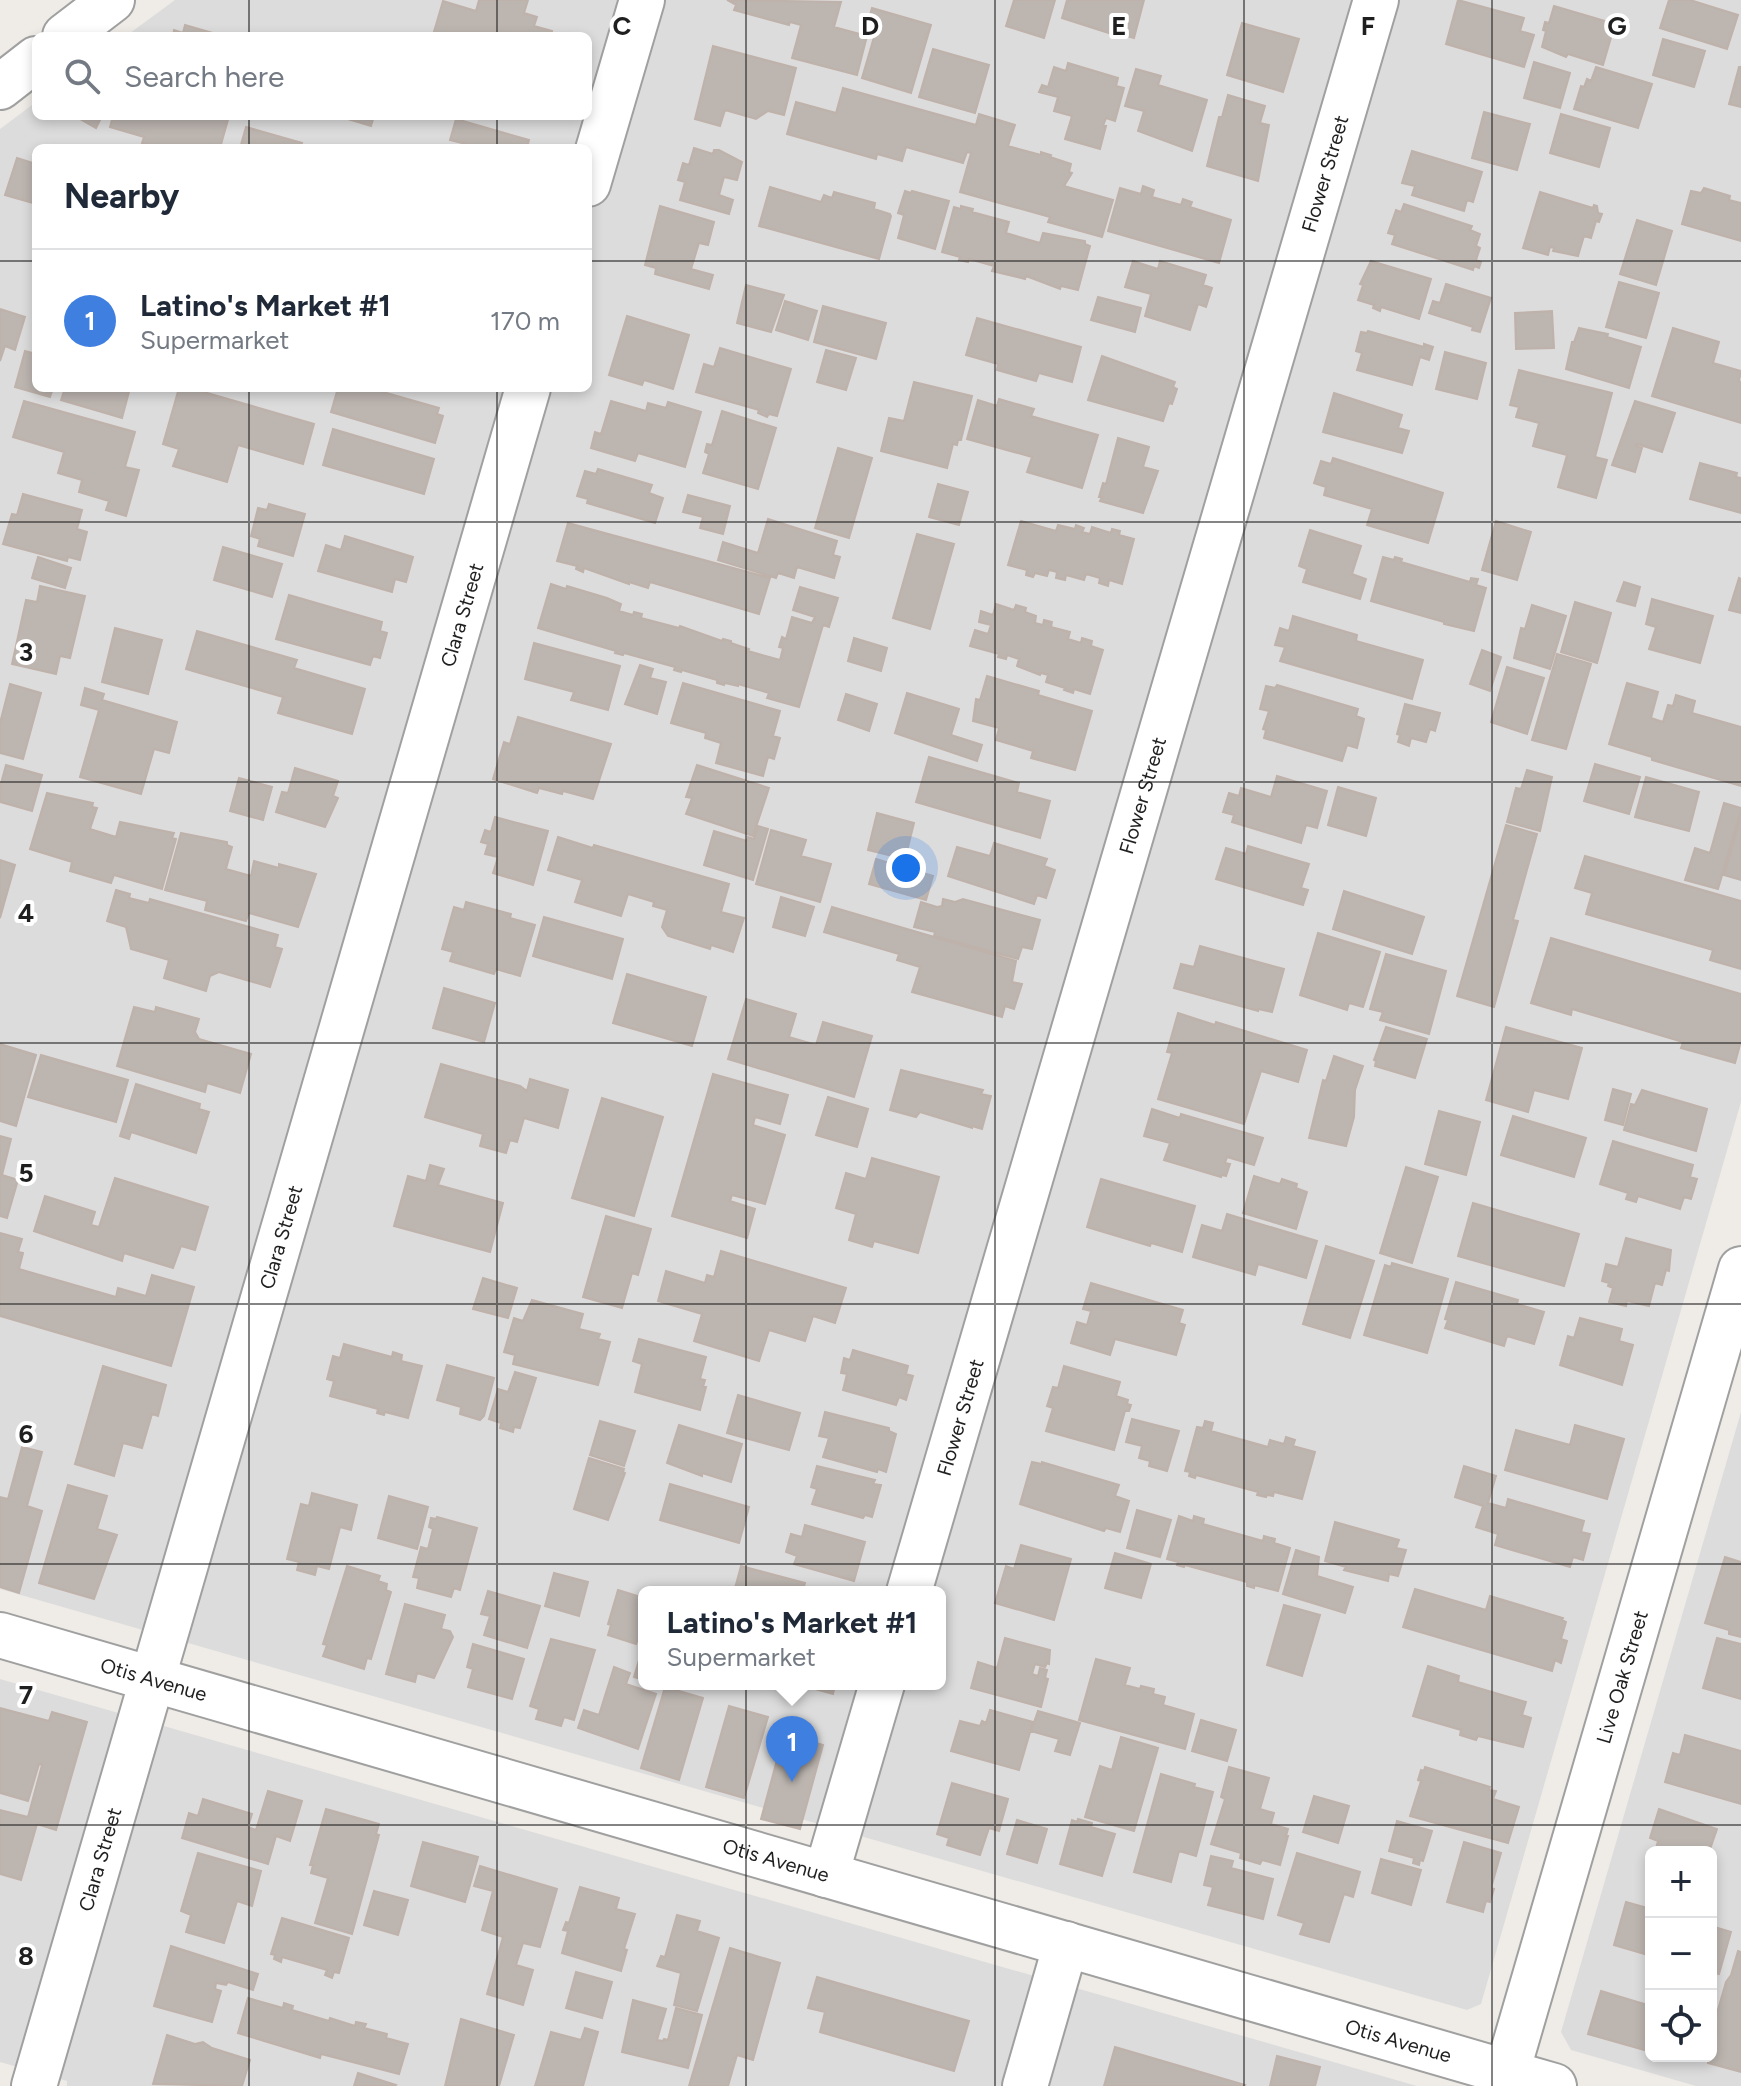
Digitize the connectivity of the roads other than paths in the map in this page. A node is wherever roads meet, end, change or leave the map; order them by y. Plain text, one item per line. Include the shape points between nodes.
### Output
1 (112, 0) edge
2 (642, 0) edge
3 (1376, 0) edge
4 (70, 32) edge
5 (32, 62) edge
6 (0, 87) edge
7 (592, 170) edge
8 (527, 392) edge
9 (1741, 1269) edge
10 (911, 1586) edge
11 (0, 1635) edge
12 (152, 1679) junction
13 (880, 1690) edge
14 (826, 1875) junction
15 (1066, 1944) junction
16 (1505, 2079) edge
17 (34, 2086) edge
18 (1025, 2086) edge
19 (1554, 2086) edge

1 - 4 street
2 - 7 street
3 - 10 street, Flower Street
5 - 6 street
8 - 12 street, Clara Street
9 - 16 street, Live Oak Street
11 - 12 street, Otis Avenue
12 - 14 street, Otis Avenue
12 - 17 street, Clara Street
13 - 14 street
14 - 15 street, Otis Avenue
15 - 16 street, Otis Avenue
15 - 18 street
16 - 19 street, Otis Avenue

